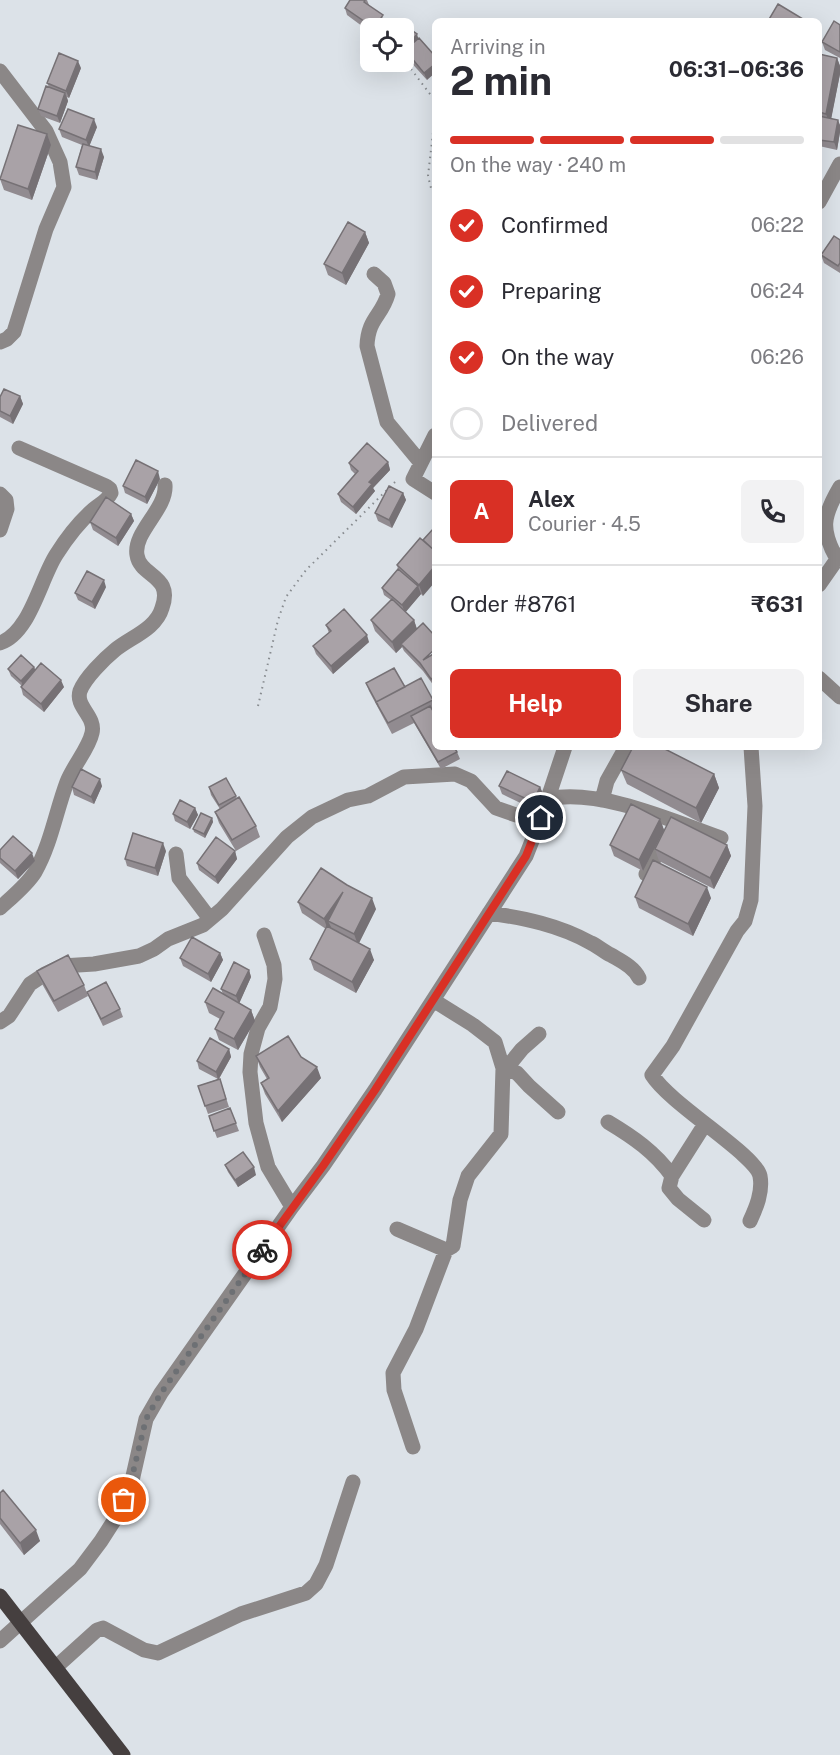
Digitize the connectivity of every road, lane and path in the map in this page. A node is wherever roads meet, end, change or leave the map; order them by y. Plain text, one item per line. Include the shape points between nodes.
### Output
1 (0, 71) edge
2 (413, 72) edge
3 (432, 97) edge
4 (432, 141) edge
5 (840, 164) edge
6 (432, 189) edge
7 (822, 197) edge
8 (374, 274) dead end
9 (0, 342) edge
10 (432, 441) edge
11 (19, 448) dead end
12 (421, 463) junction
13 (413, 479) junction
14 (165, 485) dead end
15 (840, 487) edge
16 (432, 491) edge
17 (0, 494) edge
18 (0, 530) edge
19 (839, 557) edge
20 (822, 581) edge
21 (0, 643) edge
22 (822, 681) edge
23 (840, 698) edge
24 (258, 706) dead end
25 (564, 750) edge
26 (625, 750) edge
27 (751, 750) edge
28 (548, 799) junction
29 (602, 800) junction
30 (541, 818) junction
31 (674, 822) junction
32 (721, 838) dead end
33 (176, 854) dead end
34 (646, 874) edge
35 (0, 908) edge
36 (489, 913) junction
37 (210, 920) junction
38 (264, 935) dead end
39 (639, 978) dead end
40 (433, 1000) junction
41 (0, 1022) edge
42 (539, 1034) dead end
43 (502, 1066) junction
44 (558, 1112) dead end
45 (608, 1122) dead end
46 (705, 1124) junction
47 (672, 1176) junction
48 (292, 1207) junction
49 (704, 1220) dead end
50 (750, 1221) dead end
51 (398, 1229) dead end
52 (446, 1250) junction
53 (413, 1447) dead end
54 (353, 1482) dead end
55 (0, 1596) edge
56 (21, 1622) junction
57 (0, 1641) edge
58 (56, 1667) junction
59 (123, 1755) edge

1 - 9 street via 46,131 60,162 64,187 46,229 14,332
2 - 3 path
4 - 6 path via 428,176
5 - 7 street
8 - 12 street via 384,283 388,294 367,336 383,414
10 - 12 street
11 - 21 street via 106,486 111,493 70,535 55,556 15,636
12 - 13 street
13 - 16 street
13 - 24 path via 399,478 306,570 286,597
14 - 35 street via 137,548 143,566 164,587 161,612 150,626 115,650 79,692 79,700 92,719 93,732 67,782 34,874
15 - 19 street via 824,531
17 - 18 street via 7,509
19 - 20 street
22 - 23 street
25 - 28 street
26 - 29 street via 607,781
27 - 46 street via 754,848 746,921 652,1075 671,1098
28 - 29 street via 561,796
28 - 30 street
29 - 31 street
30 - 36 street via 526,856
30 - 37 street via 496,808 471,781 455,774 404,777 368,796 348,800 312,817 287,837
31 - 32 street
31 - 34 street
33 - 37 street via 179,878
36 - 39 street via 567,931 636,971
36 - 40 street
37 - 41 street via 139,956 62,966 30,984 9,1016
38 - 48 street via 275,979 270,1007 258,1028 251,1054 250,1072 256,1123 268,1167
40 - 43 street via 495,1042
40 - 48 street
42 - 43 street via 509,1065
43 - 44 street via 517,1073
43 - 52 street via 501,1134 468,1176 453,1246
45 - 47 street via 638,1140
46 - 47 street
46 - 50 street via 759,1172 759,1200
47 - 49 street via 669,1188
48 - 56 street via 146,1419 130,1485 101,1541 80,1569
51 - 52 street
52 - 53 street via 416,1329 393,1373 394,1390
54 - 58 street via 326,1565 306,1593 241,1614 158,1653 144,1650 103,1628
55 - 56 main road
56 - 57 street
56 - 58 main road
58 - 59 main road

